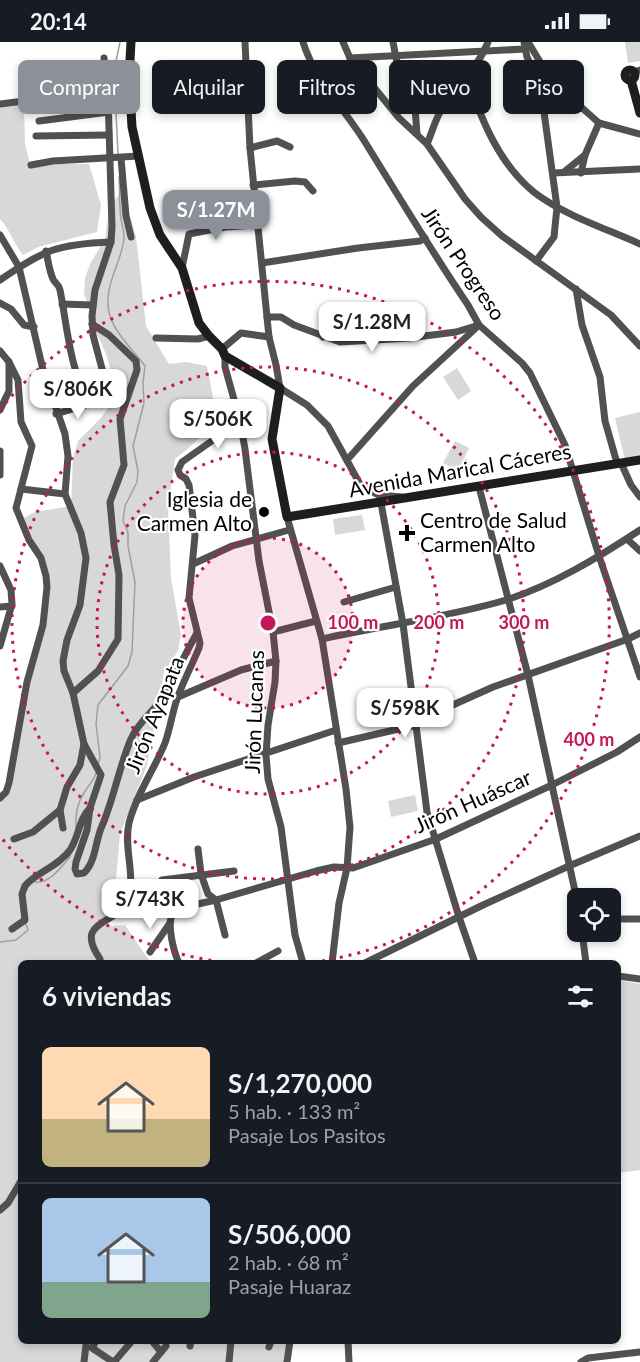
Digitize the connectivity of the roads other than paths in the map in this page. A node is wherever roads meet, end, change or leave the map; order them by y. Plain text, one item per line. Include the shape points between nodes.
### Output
1 (131, 42) edge
2 (245, 42) edge
3 (303, 42) edge
4 (343, 42) edge
5 (393, 42) edge
6 (488, 42) edge
7 (526, 44) edge
8 (484, 52) junction
9 (394, 55) junction
10 (350, 57) junction
11 (479, 60) edge
12 (532, 60) edge
13 (538, 60) edge
14 (635, 74) edge
15 (18, 102) edge
16 (0, 104) edge
17 (584, 110) edge
18 (640, 113) edge
19 (93, 114) edge
20 (109, 114) edge
21 (439, 114) edge
22 (480, 114) edge
23 (545, 114) edge
24 (39, 121) dead end
25 (599, 123) junction
26 (417, 134) junction
27 (640, 134) edge
28 (109, 135) junction
29 (36, 136) dead end
30 (427, 144) junction
31 (290, 147) dead end
32 (250, 148) junction
33 (585, 155) junction
34 (139, 156) junction
35 (116, 158) junction
36 (31, 165) dead end
37 (640, 169) edge
38 (564, 172) junction
39 (553, 173) junction
40 (581, 173) junction
41 (254, 185) junction
42 (313, 191) dead end
43 (557, 207) junction
44 (257, 225) junction
45 (0, 235) edge
46 (131, 237) dead end
47 (425, 238) junction
48 (111, 242) junction
49 (640, 244) edge
50 (46, 251) junction
51 (536, 261) junction
52 (262, 263) junction
53 (20, 267) junction
54 (182, 268) junction
55 (0, 279) edge
56 (576, 289) junction
57 (0, 303) edge
58 (62, 304) junction
59 (93, 305) junction
60 (267, 317) junction
61 (353, 319) dead end
62 (93, 324) junction
63 (479, 325) junction
64 (34, 327) junction
65 (209, 336) junction
66 (269, 337) junction
67 (322, 337) junction
68 (156, 339) dead end
69 (640, 346) edge
70 (0, 351) edge
71 (224, 352) junction
72 (9, 362) junction
73 (280, 388) junction
74 (92, 403) junction
75 (0, 410) edge
76 (56, 414) junction
77 (240, 421) junction
78 (0, 451) edge
79 (347, 460) junction
80 (640, 460) edge
81 (619, 464) junction
82 (573, 470) junction
83 (0, 475) edge
84 (479, 487) junction
85 (21, 489) junction
86 (65, 494) junction
87 (640, 497) edge
88 (410, 498) junction
89 (381, 503) junction
90 (287, 517) junction
91 (289, 530) junction
92 (640, 530) edge
93 (256, 539) junction
94 (627, 539) junction
95 (640, 551) edge
96 (599, 556) junction
97 (193, 564) junction
98 (0, 566) edge
99 (396, 587) junction
100 (509, 599) junction
101 (344, 602) dead end
102 (12, 606) junction
103 (0, 607) edge
104 (316, 621) junction
105 (403, 624) junction
106 (273, 632) junction
107 (198, 633) junction
108 (640, 633) edge
109 (322, 639) junction
110 (628, 639) junction
111 (0, 646) edge
112 (276, 660) junction
113 (528, 675) junction
114 (640, 677) edge
115 (73, 693) junction
116 (178, 697) junction
117 (416, 725) junction
118 (336, 730) junction
119 (640, 737) edge
120 (338, 742) junction
121 (84, 744) junction
122 (266, 754) junction
123 (552, 785) junction
124 (0, 798) edge
125 (137, 800) junction
126 (90, 808) junction
127 (60, 810) junction
128 (63, 828) dead end
129 (640, 836) edge
130 (14, 839) dead end
131 (436, 839) junction
132 (198, 849) dead end
133 (569, 866) junction
134 (347, 868) junction
135 (234, 870) dead end
136 (201, 874) junction
137 (162, 880) dead end
138 (288, 880) junction
139 (574, 888) edge
140 (216, 900) junction
141 (459, 917) junction
142 (621, 919) edge
143 (640, 919) edge
144 (170, 923) junction
145 (12, 929) dead end
146 (225, 935) dead end
147 (583, 942) edge
148 (278, 951) dead end
149 (150, 952) dead end
150 (100, 959) dead end
151 (178, 960) edge
152 (262, 960) edge
153 (302, 960) edge
154 (332, 960) edge
155 (371, 960) edge
156 (474, 960) edge
157 (586, 960) edge
158 (621, 976) edge
159 (640, 979) edge
160 (18, 1186) edge
161 (0, 1210) edge
162 (90, 1344) edge
163 (129, 1344) edge
164 (156, 1344) edge
165 (231, 1344) edge
166 (290, 1344) edge
167 (348, 1344) edge
168 (636, 1353) edge
169 (84, 1362) edge
170 (113, 1362) edge
171 (153, 1362) edge
172 (229, 1362) edge
173 (287, 1362) edge
174 (348, 1362) edge
175 (581, 1362) edge
176 (633, 1362) edge

1 - 34 street via 129,94
2 - 32 street
3 - 47 street, Jirón Progreso via 316,73 364,140
4 - 10 street
5 - 9 street
6 - 8 street
7 - 8 street
7 - 12 street
7 - 13 street
8 - 9 street
8 - 11 street
9 - 10 street
9 - 26 street via 402,89 415,108
10 - 26 street via 399,118
14 - 18 street
15 - 16 street
17 - 25 street
19 - 24 street
20 - 28 street
21 - 30 street
22 - 43 street via 488,134 522,181
23 - 39 street
25 - 27 street
25 - 33 street
26 - 30 street
28 - 29 street
28 - 35 street
30 - 51 street via 481,217
31 - 32 street via 277,141
32 - 41 street
33 - 38 street
33 - 40 street
34 - 35 street
34 - 54 street via 160,235
35 - 36 street
35 - 46 street
35 - 48 street
37 - 40 street
38 - 39 street
38 - 40 street
39 - 43 street
41 - 42 street via 305,182
41 - 44 street
43 - 49 street
43 - 51 street via 555,234
44 - 52 street
44 - 54 street via 192,232
45 - 53 street
47 - 52 street
47 - 63 street, Jirón Progreso
48 - 50 street via 70,244
48 - 59 street
50 - 53 street
50 - 58 street
51 - 56 street
52 - 60 street
53 - 55 street
53 - 64 street
54 - 65 street via 199,323
56 - 69 street via 611,315
56 - 81 street via 582,325 600,377 605,421
57 - 64 street via 11,309 24,325
58 - 59 street
58 - 74 street via 71,355
59 - 62 street
60 - 66 street
60 - 67 street via 281,318
61 - 67 street via 334,325
62 - 74 street via 109,395
62 - 115 street via 136,361 137,370 120,419 124,465 110,502 119,575 118,639 98,671
63 - 67 street via 456,332 385,340 340,342
63 - 79 street via 413,386
63 - 82 street, Jirón Progreso via 530,373
64 - 76 street
65 - 68 street
65 - 71 street
66 - 71 street via 241,333
66 - 73 street
70 - 72 street
71 - 73 street
71 - 77 street, Jirón Lucanas
72 - 75 street via 9,391
72 - 85 street via 18,380 21,422 32,446
73 - 79 street via 307,405 328,426
73 - 90 street via 272,439
74 - 76 street
76 - 86 street via 65,434 68,456
77 - 93 street, Jirón Lucanas
77 - 97 street, Jirón Ayapata via 179,466 180,475 189,485 195,534
78 - 83 street
79 - 88 street via 366,490
80 - 81 street, Avenida Marical Cáceres
81 - 82 street, Avenida Marical Cáceres
81 - 87 street
82 - 84 street, Avenida Marical Cáceres
82 - 96 street, Jirón Progreso
84 - 88 street, Avenida Marical Cáceres
84 - 100 street
85 - 86 street
85 - 124 street via 17,512 46,576 45,613 27,682 9,783
86 - 115 street via 81,533 86,558 80,605 63,661
88 - 89 street, Avenida Marical Cáceres
89 - 90 street, Avenida Marical Cáceres
89 - 99 street
90 - 91 street
91 - 93 street
91 - 104 street
92 - 94 street
93 - 97 street
93 - 106 street, Jirón Lucanas
94 - 95 street
94 - 96 street
96 - 100 street
96 - 110 street, Jirón Progreso
97 - 107 street, Jirón Ayapata via 189,598
98 - 102 street via 11,590
99 - 101 street
99 - 105 street
100 - 105 street
100 - 113 street
102 - 103 street
102 - 111 street
104 - 106 street
104 - 109 street
105 - 109 street
105 - 117 street
106 - 112 street, Jirón Lucanas
107 - 116 street, Jirón Ayapata via 199,648
107 - 126 street via 159,702 131,737 92,863 80,875 75,869 76,862
108 - 110 street
109 - 118 street
110 - 113 street
110 - 114 street, Jirón Progreso
112 - 116 street via 241,670
112 - 122 street, Jirón Lucanas
113 - 117 street via 493,687
113 - 123 street
115 - 121 street
116 - 125 street, Jirón Ayapata via 165,742
117 - 120 street
117 - 131 street via 427,812
118 - 120 street
118 - 122 street
119 - 123 street, Jirón Huáscar
120 - 134 street via 350,827
121 - 126 street via 101,775
121 - 127 street via 80,765
122 - 125 street
122 - 138 street, Jirón Lucanas
123 - 131 street, Jirón Huáscar
123 - 133 street
125 - 150 street, Jirón Ayapata via 126,837 130,894 125,905 91,933 90,940
126 - 145 street via 68,853 25,886 25,920
127 - 128 street
127 - 130 street via 33,832
129 - 133 street
131 - 134 street, Jirón Huáscar
131 - 141 street
132 - 136 street
133 - 139 street
133 - 141 street
134 - 138 street, Jirón Huáscar via 325,869
134 - 154 street
135 - 136 street
136 - 137 street
136 - 140 street via 208,894
138 - 140 street, Jirón Huáscar
138 - 153 street, Jirón Lucanas
140 - 144 street, Jirón Huáscar via 176,910
140 - 146 street
141 - 155 street
141 - 156 street
142 - 143 street
144 - 149 street
144 - 151 street
147 - 157 street
148 - 152 street
158 - 159 street
160 - 161 street
162 - 169 street
162 - 170 street
163 - 170 street
164 - 171 street via 164,1349
165 - 172 street
166 - 173 street
167 - 174 street
168 - 175 street
168 - 176 street

